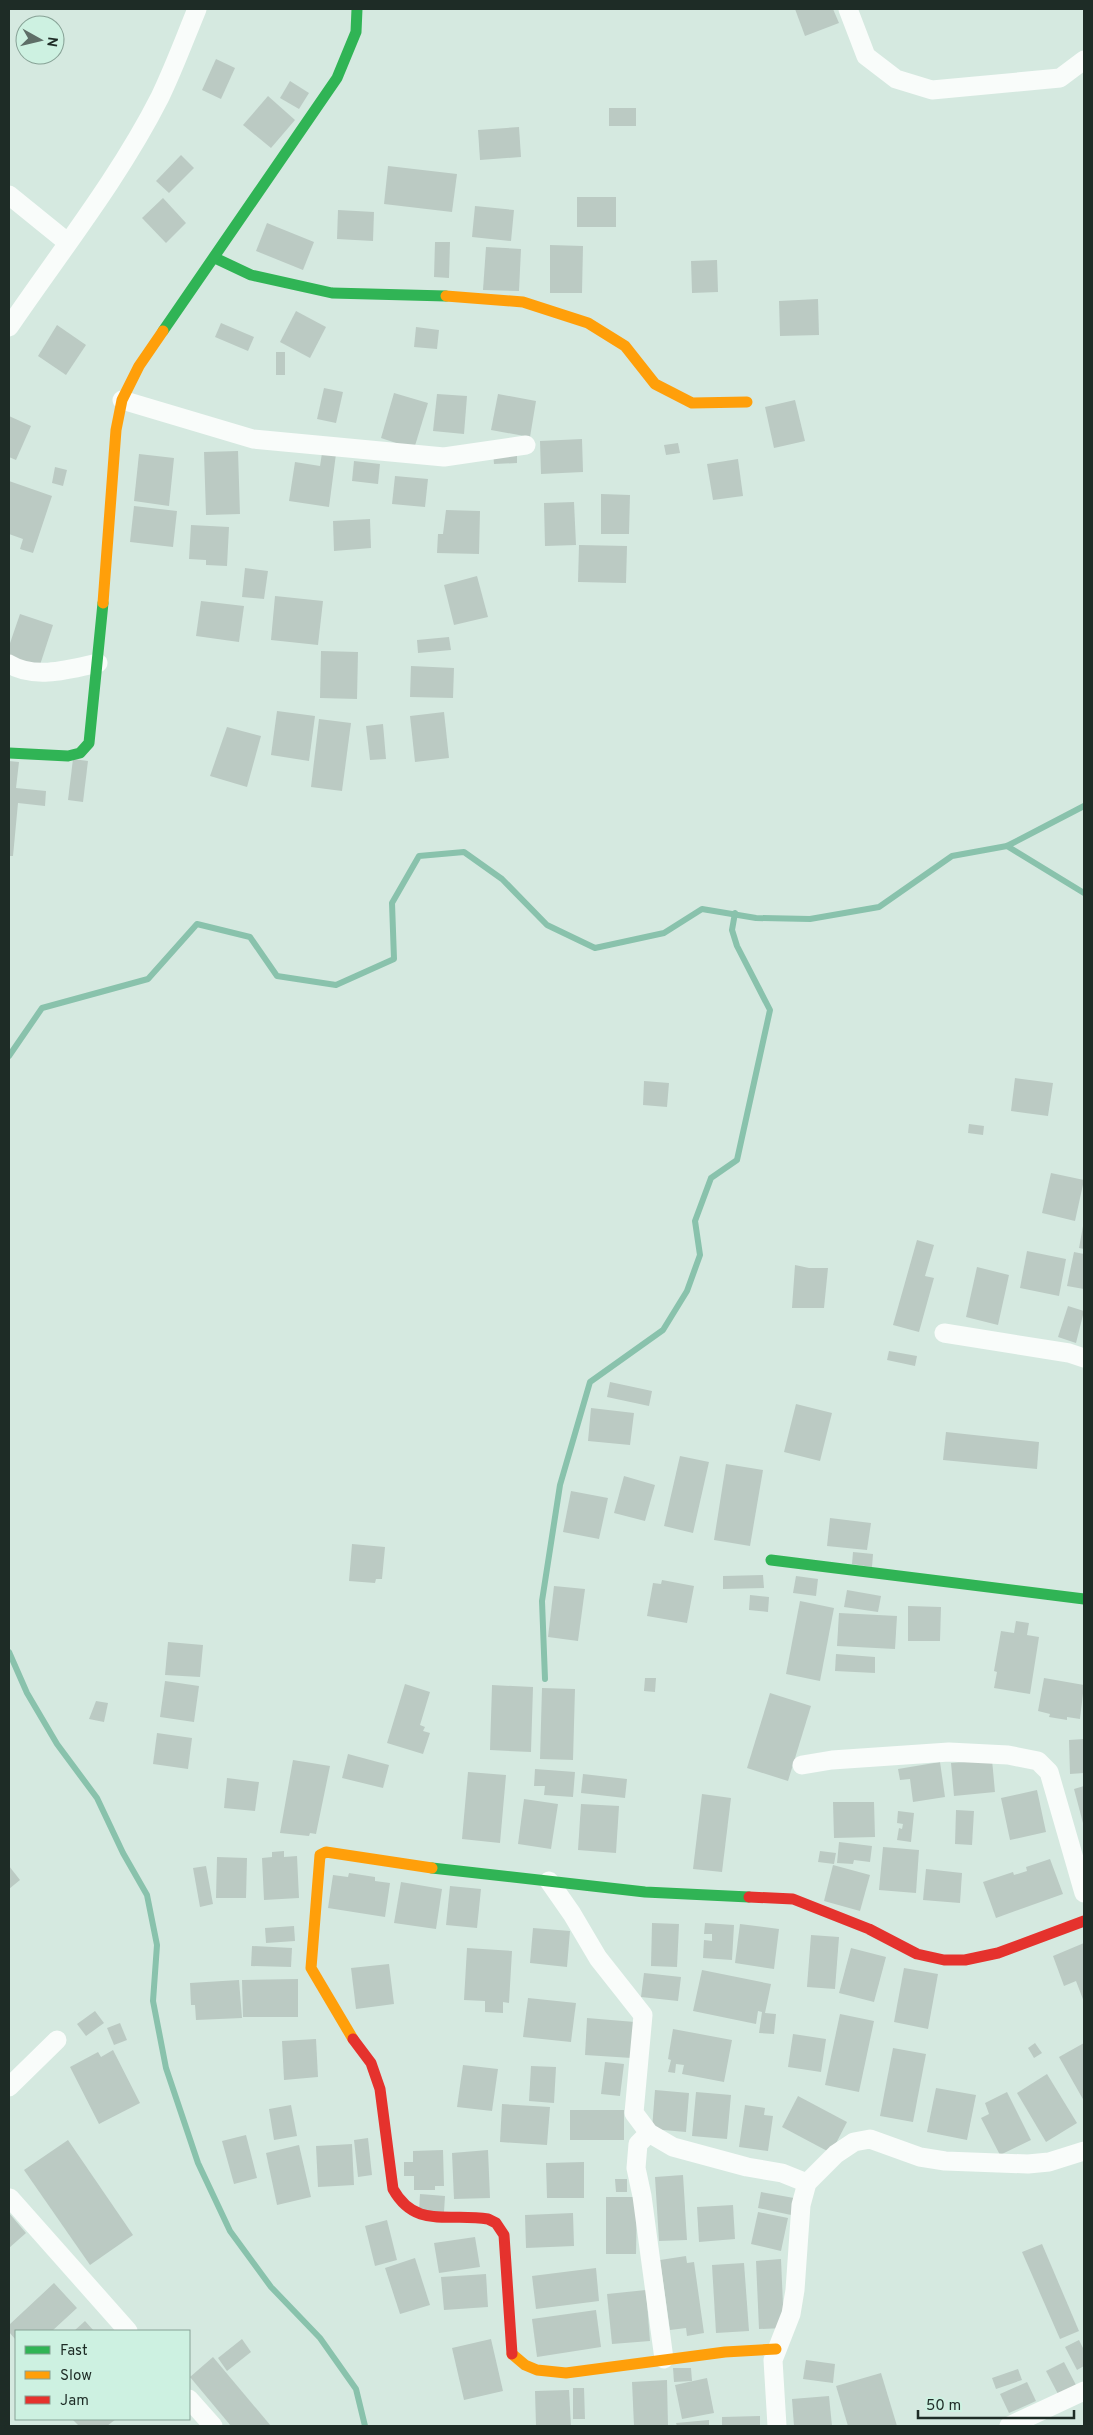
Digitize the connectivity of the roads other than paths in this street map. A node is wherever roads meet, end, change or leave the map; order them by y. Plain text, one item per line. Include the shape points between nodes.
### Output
1 (198, 9) edge
2 (357, 9) edge
3 (848, 9) edge
4 (1084, 60) edge
5 (9, 195) edge
6 (67, 242) junction
7 (215, 258) junction
8 (9, 327) edge
9 (122, 400) junction
10 (747, 402) dead end
11 (526, 446) dead end
12 (98, 663) junction
13 (9, 664) edge
14 (9, 753) edge
15 (944, 1333) dead end
16 (1084, 1358) edge
17 (771, 1560) dead end
18 (1084, 1600) edge
19 (802, 1765) dead end
20 (549, 1881) junction
21 (1084, 1892) edge
22 (1084, 1921) edge
23 (57, 2040) dead end
24 (9, 2087) edge
25 (648, 2133) junction
26 (1084, 2151) edge
27 (807, 2184) junction
28 (10, 2198) dead end
29 (127, 2330) edge
30 (776, 2349) junction
31 (664, 2359) junction
32 (1084, 2391) edge
33 (190, 2400) edge
34 (213, 2426) edge
35 (776, 2426) edge
36 (1009, 2426) edge

1 - 6 street via 160,96 106,186
2 - 7 street via 356,32 338,78
3 - 4 street via 866,56 896,79 932,90 1060,78
5 - 6 street
6 - 8 street
7 - 9 street via 140,366
7 - 10 street via 251,275 332,292 523,302 588,323 625,346 655,384 692,403
9 - 11 street via 253,439 444,457
9 - 12 street via 116,430
12 - 13 street via 47,672 15,668
12 - 14 street via 88,743 80,753 68,756
15 - 16 street
17 - 18 street
19 - 21 street via 949,1752 1008,1755 1038,1761 1049,1772
20 - 22 street via 645,1892 793,1900 869,1930 917,1954 944,1960 964,1960 998,1953
20 - 25 street via 598,1958 643,2015 634,2113
20 - 31 street via 326,1852 320,1855 311,1968 376,2076 393,2189 401,2203 409,2209 433,2216 489,2219 500,2227 504,2235 512,2355 540,2373 566,2373
23 - 24 street
25 - 27 street via 672,2147 782,2173
25 - 31 street via 638,2144 636,2168
26 - 27 street via 1049,2162 1028,2164 945,2161 920,2157 870,2139 854,2142 836,2154
27 - 30 street via 801,2204 791,2314
28 - 29 street
30 - 31 street
30 - 35 street via 773,2360
32 - 36 street
33 - 34 street

